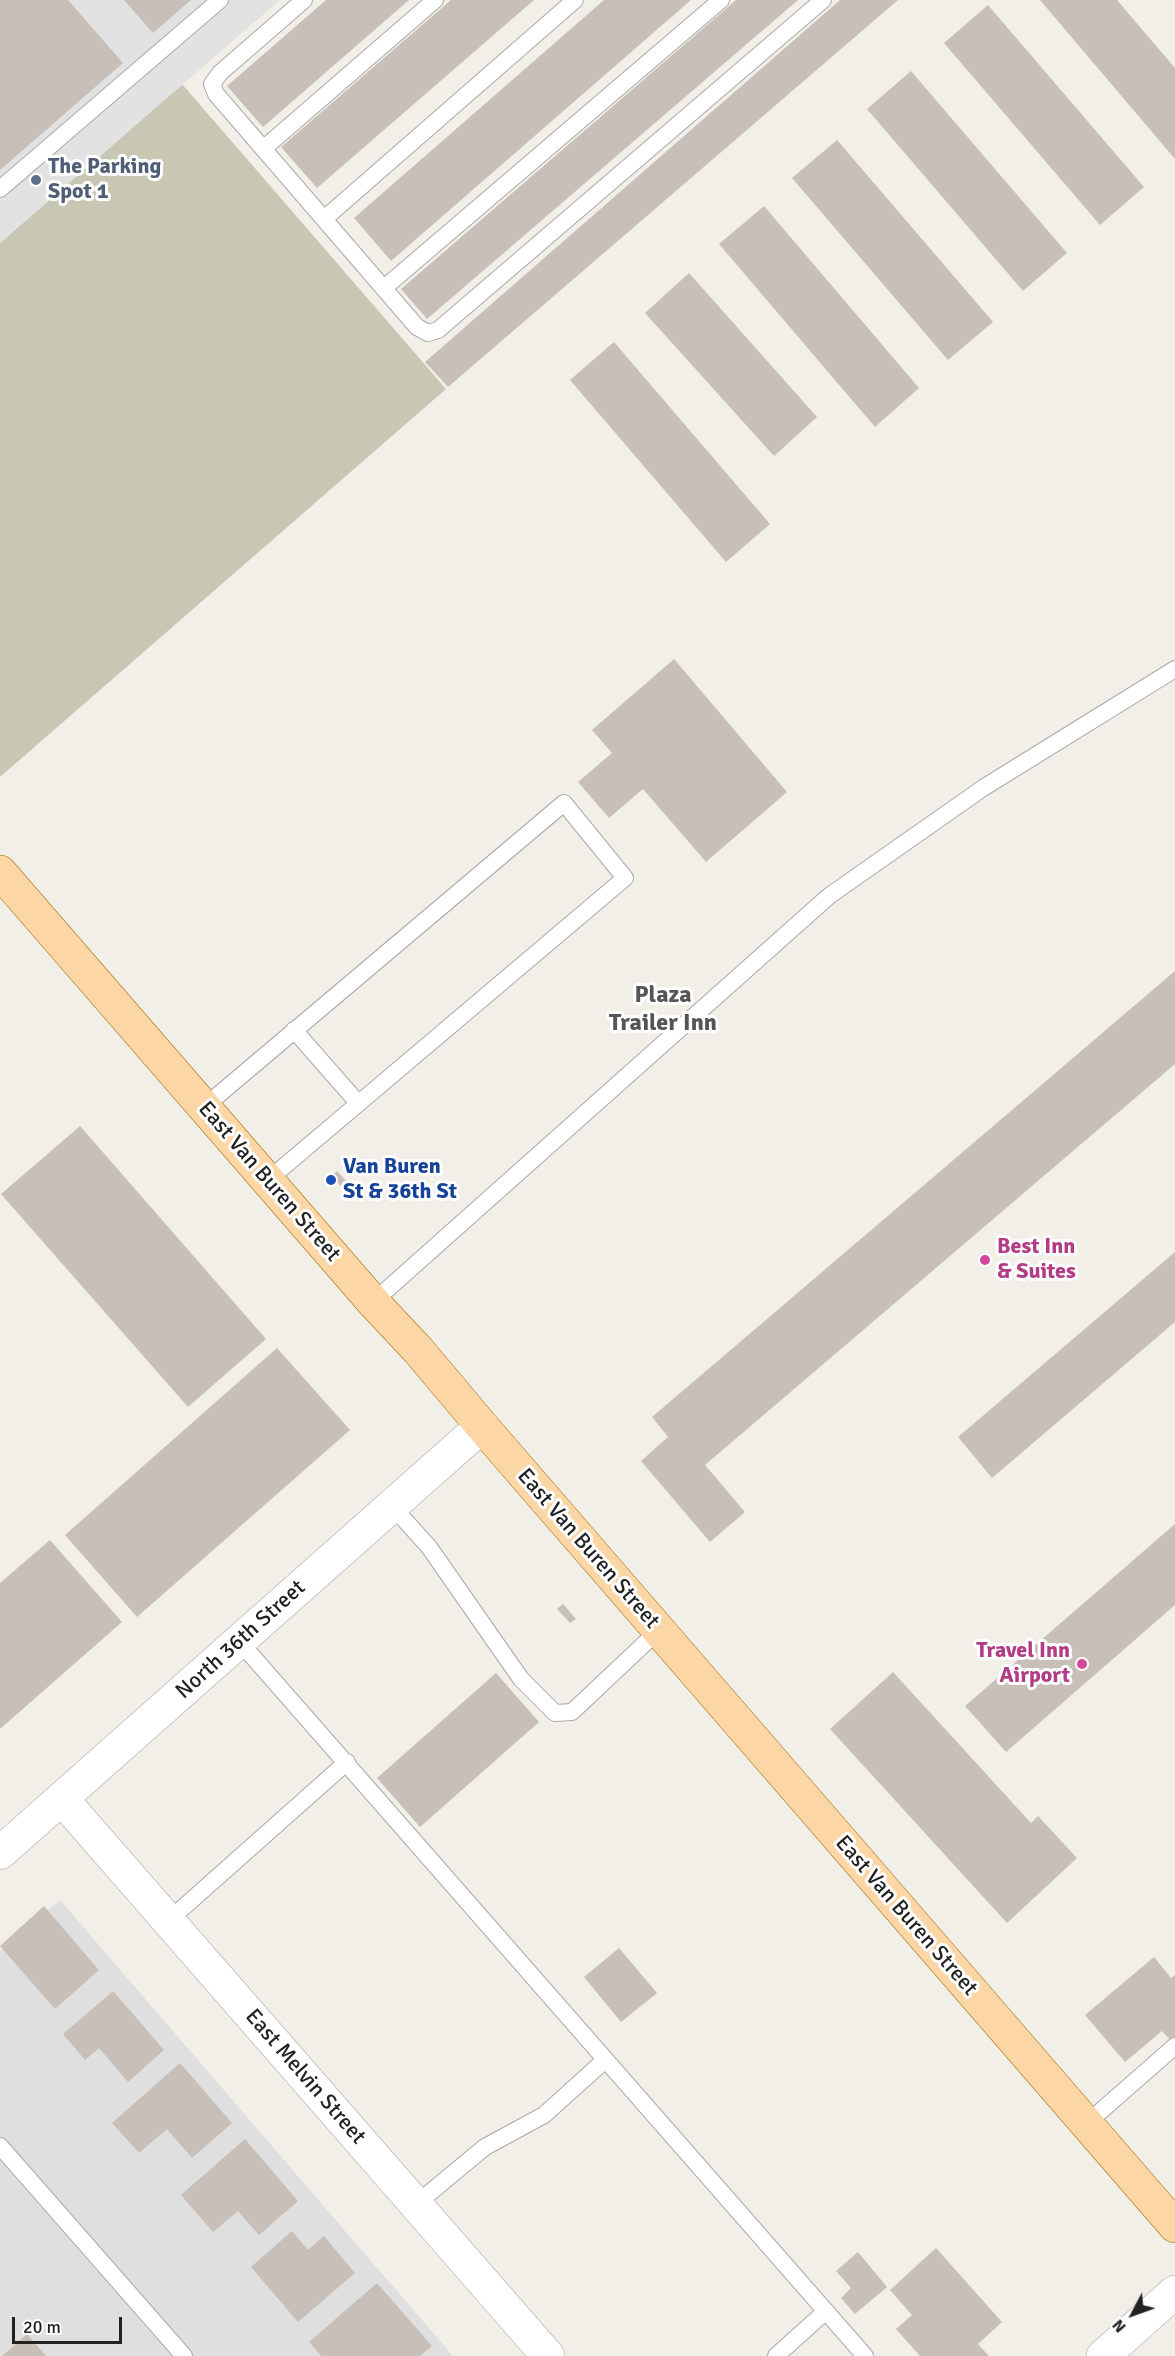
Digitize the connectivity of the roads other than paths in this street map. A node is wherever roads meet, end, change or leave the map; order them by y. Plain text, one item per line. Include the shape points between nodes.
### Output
1 (220, 0) edge
2 (304, 0) edge
3 (435, 0) edge
4 (575, 0) edge
5 (721, 0) edge
6 (823, 0) edge
7 (263, 149) junction
8 (0, 189) edge
9 (324, 219) junction
10 (384, 288) junction
11 (1175, 669) edge
12 (0, 872) edge
13 (294, 1030) junction
14 (358, 1103) junction
15 (204, 1107) junction
16 (268, 1180) junction
17 (373, 1302) junction
18 (482, 1426) junction
19 (392, 1506) junction
20 (659, 1630) junction
21 (239, 1641) junction
22 (347, 1762) junction
23 (62, 1799) junction
24 (0, 1853) edge
25 (168, 1921) junction
26 (1175, 2046) edge
27 (605, 2060) junction
28 (1086, 2124) junction
29 (0, 2146) edge
30 (416, 2205) junction
31 (1175, 2226) edge
32 (1175, 2292) edge
33 (826, 2311) junction
34 (184, 2356) edge
35 (548, 2356) edge
36 (776, 2356) edge
37 (865, 2356) edge
38 (1103, 2356) edge

1 - 8 lane
2 - 7 lane via 212,84 216,94
3 - 7 lane
4 - 9 lane
5 - 10 lane
6 - 10 lane via 438,330 428,333 417,327
7 - 9 lane
9 - 10 lane
11 - 17 lane via 983,788 829,896
12 - 15 main road, East Van Buren Street
13 - 14 lane
13 - 14 lane via 564,803 625,878
13 - 15 lane
14 - 16 lane
15 - 16 main road, East Van Buren Street
16 - 17 main road, East Van Buren Street
17 - 18 main road, East Van Buren Street
18 - 19 street, North 36th Street
18 - 20 main road, East Van Buren Street
19 - 20 lane via 429,1547 521,1679 555,1713 572,1712
19 - 21 street, North 36th Street
20 - 28 main road, East Van Buren Street
21 - 22 lane
21 - 23 street, North 36th Street
22 - 25 lane
22 - 27 lane
23 - 24 street, North 36th Street
23 - 25 street, East Melvin Street
25 - 30 street, East Melvin Street
26 - 28 lane
27 - 30 lane via 544,2115 485,2147
27 - 33 lane
28 - 31 main road, East Van Buren Street
29 - 34 lane
30 - 35 street, East Melvin Street
32 - 38 street
33 - 36 lane
33 - 37 lane

